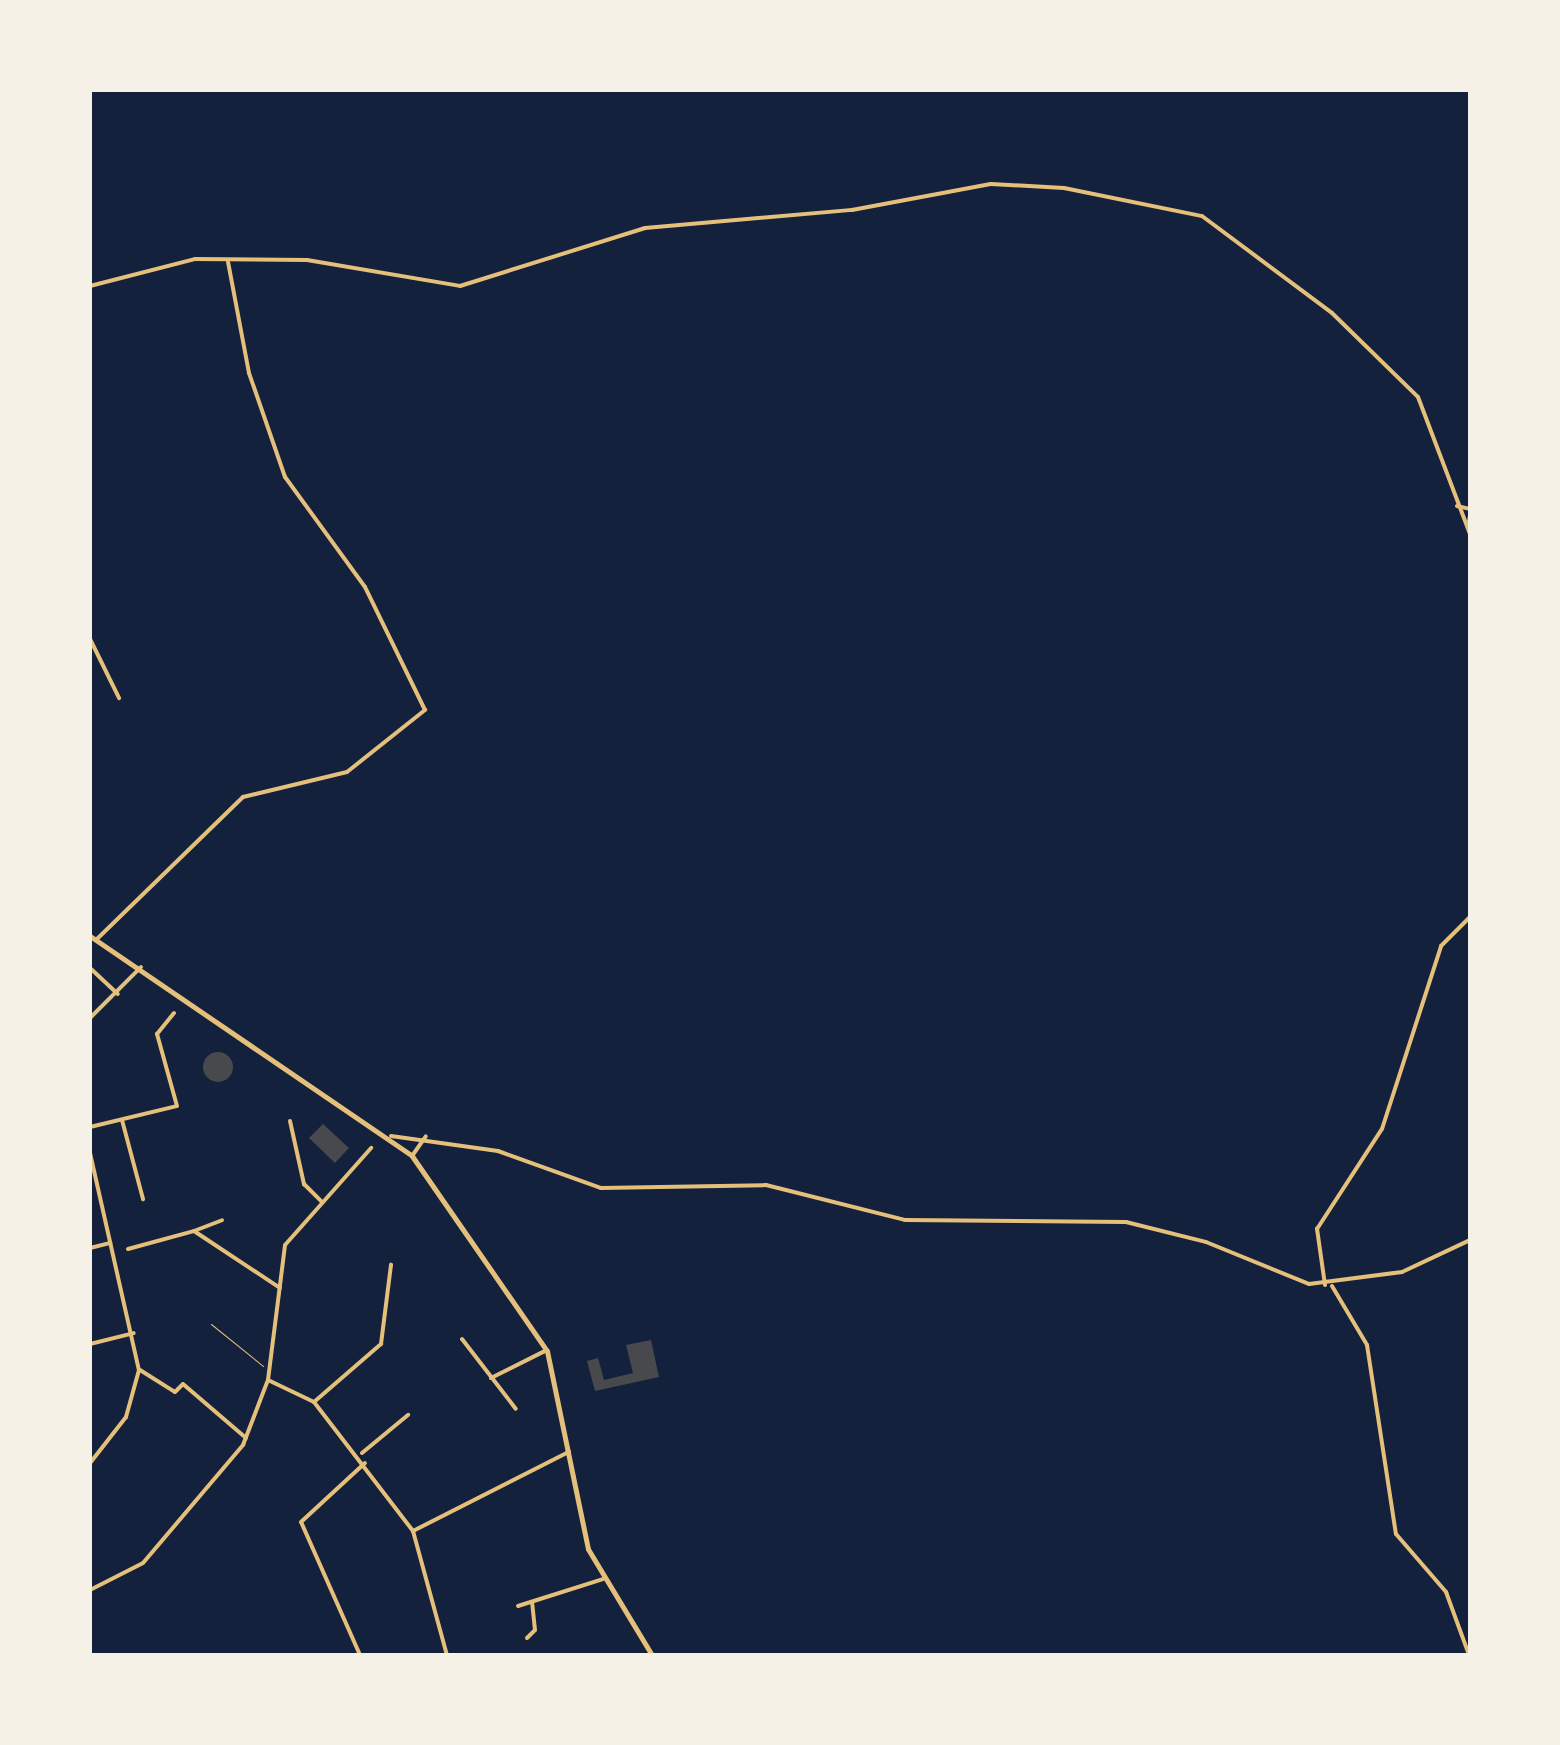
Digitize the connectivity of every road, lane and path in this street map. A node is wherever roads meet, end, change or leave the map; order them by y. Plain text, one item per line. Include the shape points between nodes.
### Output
1 (228, 261) junction
2 (90, 286) edge
3 (1453, 504) junction
4 (1470, 512) edge
5 (1469, 531) edge
6 (90, 639) edge
7 (97, 654) junction
8 (90, 658) edge
9 (120, 698) dead end
10 (1470, 916) edge
11 (94, 937) edge
12 (141, 967) junction
13 (90, 968) edge
14 (118, 994) junction
15 (174, 1013) dead end
16 (90, 1018) edge
17 (122, 1120) junction
18 (290, 1121) dead end
19 (90, 1127) edge
20 (391, 1136) junction
21 (426, 1136) junction
22 (372, 1148) dead end
23 (90, 1153) edge
24 (412, 1156) junction
25 (143, 1198) dead end
26 (322, 1203) junction
27 (222, 1220) dead end
28 (194, 1232) junction
29 (1470, 1240) edge
30 (112, 1242) junction
31 (90, 1248) edge
32 (128, 1249) dead end
33 (391, 1264) dead end
34 (1325, 1286) junction
35 (1332, 1286) junction
36 (280, 1288) junction
37 (212, 1324) dead end
38 (134, 1334) junction
39 (462, 1338) dead end
40 (90, 1344) edge
41 (547, 1350) junction
42 (139, 1370) junction
43 (269, 1371) junction
44 (491, 1378) junction
45 (268, 1380) junction
46 (314, 1402) junction
47 (516, 1409) dead end
48 (408, 1415) dead end
49 (246, 1438) junction
50 (570, 1452) junction
51 (362, 1454) junction
52 (91, 1460) edge
53 (367, 1462) junction
54 (413, 1531) junction
55 (604, 1578) junction
56 (90, 1590) edge
57 (532, 1602) junction
58 (518, 1606) dead end
59 (527, 1638) dead end
60 (360, 1655) edge
61 (448, 1655) edge
62 (652, 1655) edge
63 (1469, 1655) edge

1 - 2 street via 173,261
1 - 3 street via 308,260 460,286 516,274 594,238 852,210 932,190 991,184 1122,199 1221,226 1332,313 1418,397
1 - 11 street via 249,373 286,477 365,586 425,710 347,772 243,797
3 - 4 street
3 - 5 street
4 - 5 street
6 - 7 street
7 - 8 street
7 - 9 street
10 - 34 street via 1441,946 1382,1129 1317,1229
11 - 12 street
12 - 14 street
12 - 20 street via 238,1044
13 - 14 street
14 - 16 street
15 - 17 street via 156,1034 177,1106
17 - 19 street
17 - 25 street
18 - 26 street via 304,1184
20 - 21 street
20 - 24 street
21 - 24 street
21 - 34 street via 601,1188 766,1186 905,1220 1126,1222
22 - 26 street
23 - 30 street
24 - 41 street
26 - 36 street via 285,1245
27 - 28 street
28 - 32 street
28 - 36 street
29 - 35 street via 1414,1268
30 - 31 street
30 - 38 street
33 - 46 street via 381,1344
34 - 35 street
35 - 63 street via 1366,1345 1396,1534 1446,1592
36 - 43 street
37 - 43 path
38 - 40 street
38 - 42 street
39 - 44 street
41 - 44 street
41 - 50 street
42 - 49 street via 175,1392 183,1384
42 - 52 street via 126,1418
43 - 45 street
44 - 47 street
45 - 46 street
45 - 49 street
46 - 51 street
48 - 51 street
49 - 56 street via 143,1564
50 - 54 street
50 - 55 street
51 - 53 street
53 - 54 street
53 - 60 street via 301,1522
54 - 61 street
55 - 57 street
55 - 62 street
57 - 58 street
57 - 59 street via 535,1630

